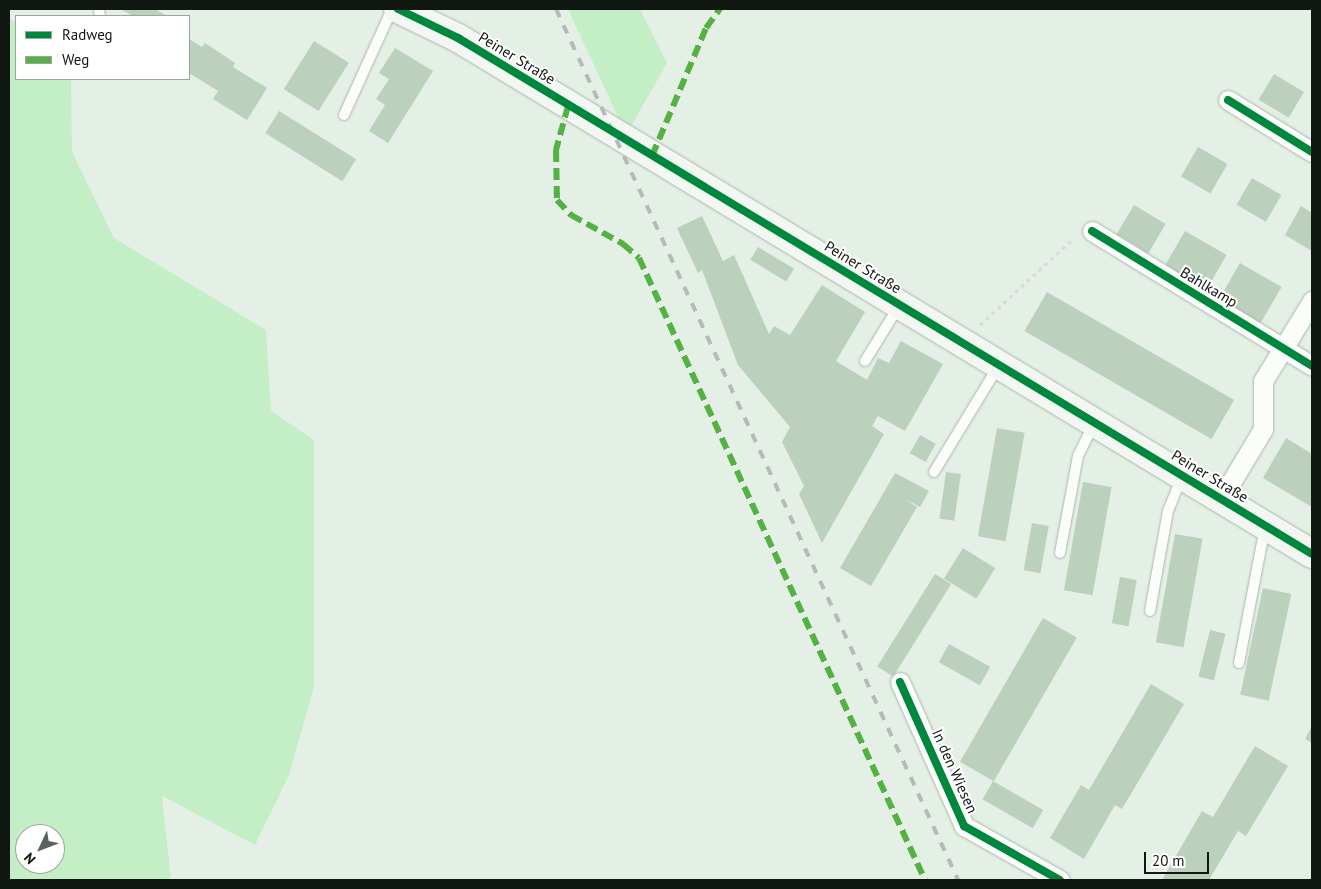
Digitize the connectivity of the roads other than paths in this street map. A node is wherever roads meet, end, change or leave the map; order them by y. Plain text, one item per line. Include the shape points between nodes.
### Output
1 (392, 9) edge
2 (398, 9) edge
3 (1228, 100) dead end
4 (344, 115) dead end
5 (1312, 152) edge
6 (1092, 232) road end
7 (1312, 301) edge
8 (900, 305) junction
9 (1284, 349) junction
10 (865, 361) dead end
11 (999, 365) junction
12 (1312, 366) edge
13 (1095, 422) junction
14 (934, 472) dead end
15 (1182, 476) junction
16 (1220, 499) junction
17 (1265, 526) junction
18 (1060, 553) dead end
19 (1312, 554) edge
20 (1150, 611) dead end
21 (1239, 663) dead end
22 (900, 682) dead end
23 (1060, 880) edge

1 - 4 lane
2 - 8 main road, Peiner Straße via 458,38
3 - 5 street
6 - 9 street, Bahlkamp
7 - 9 street
8 - 10 lane
8 - 11 main road, Peiner Straße
9 - 12 street, Bahlkamp
9 - 16 street via 1263,381 1263,429
11 - 13 main road, Peiner Straße
11 - 14 lane
13 - 15 main road, Peiner Straße
13 - 18 lane via 1078,456
15 - 16 main road, Peiner Straße
15 - 20 lane via 1168,511
16 - 17 main road, Peiner Straße
17 - 19 main road, Peiner Straße
17 - 21 lane
22 - 23 street, In den Wiesen via 964,826

